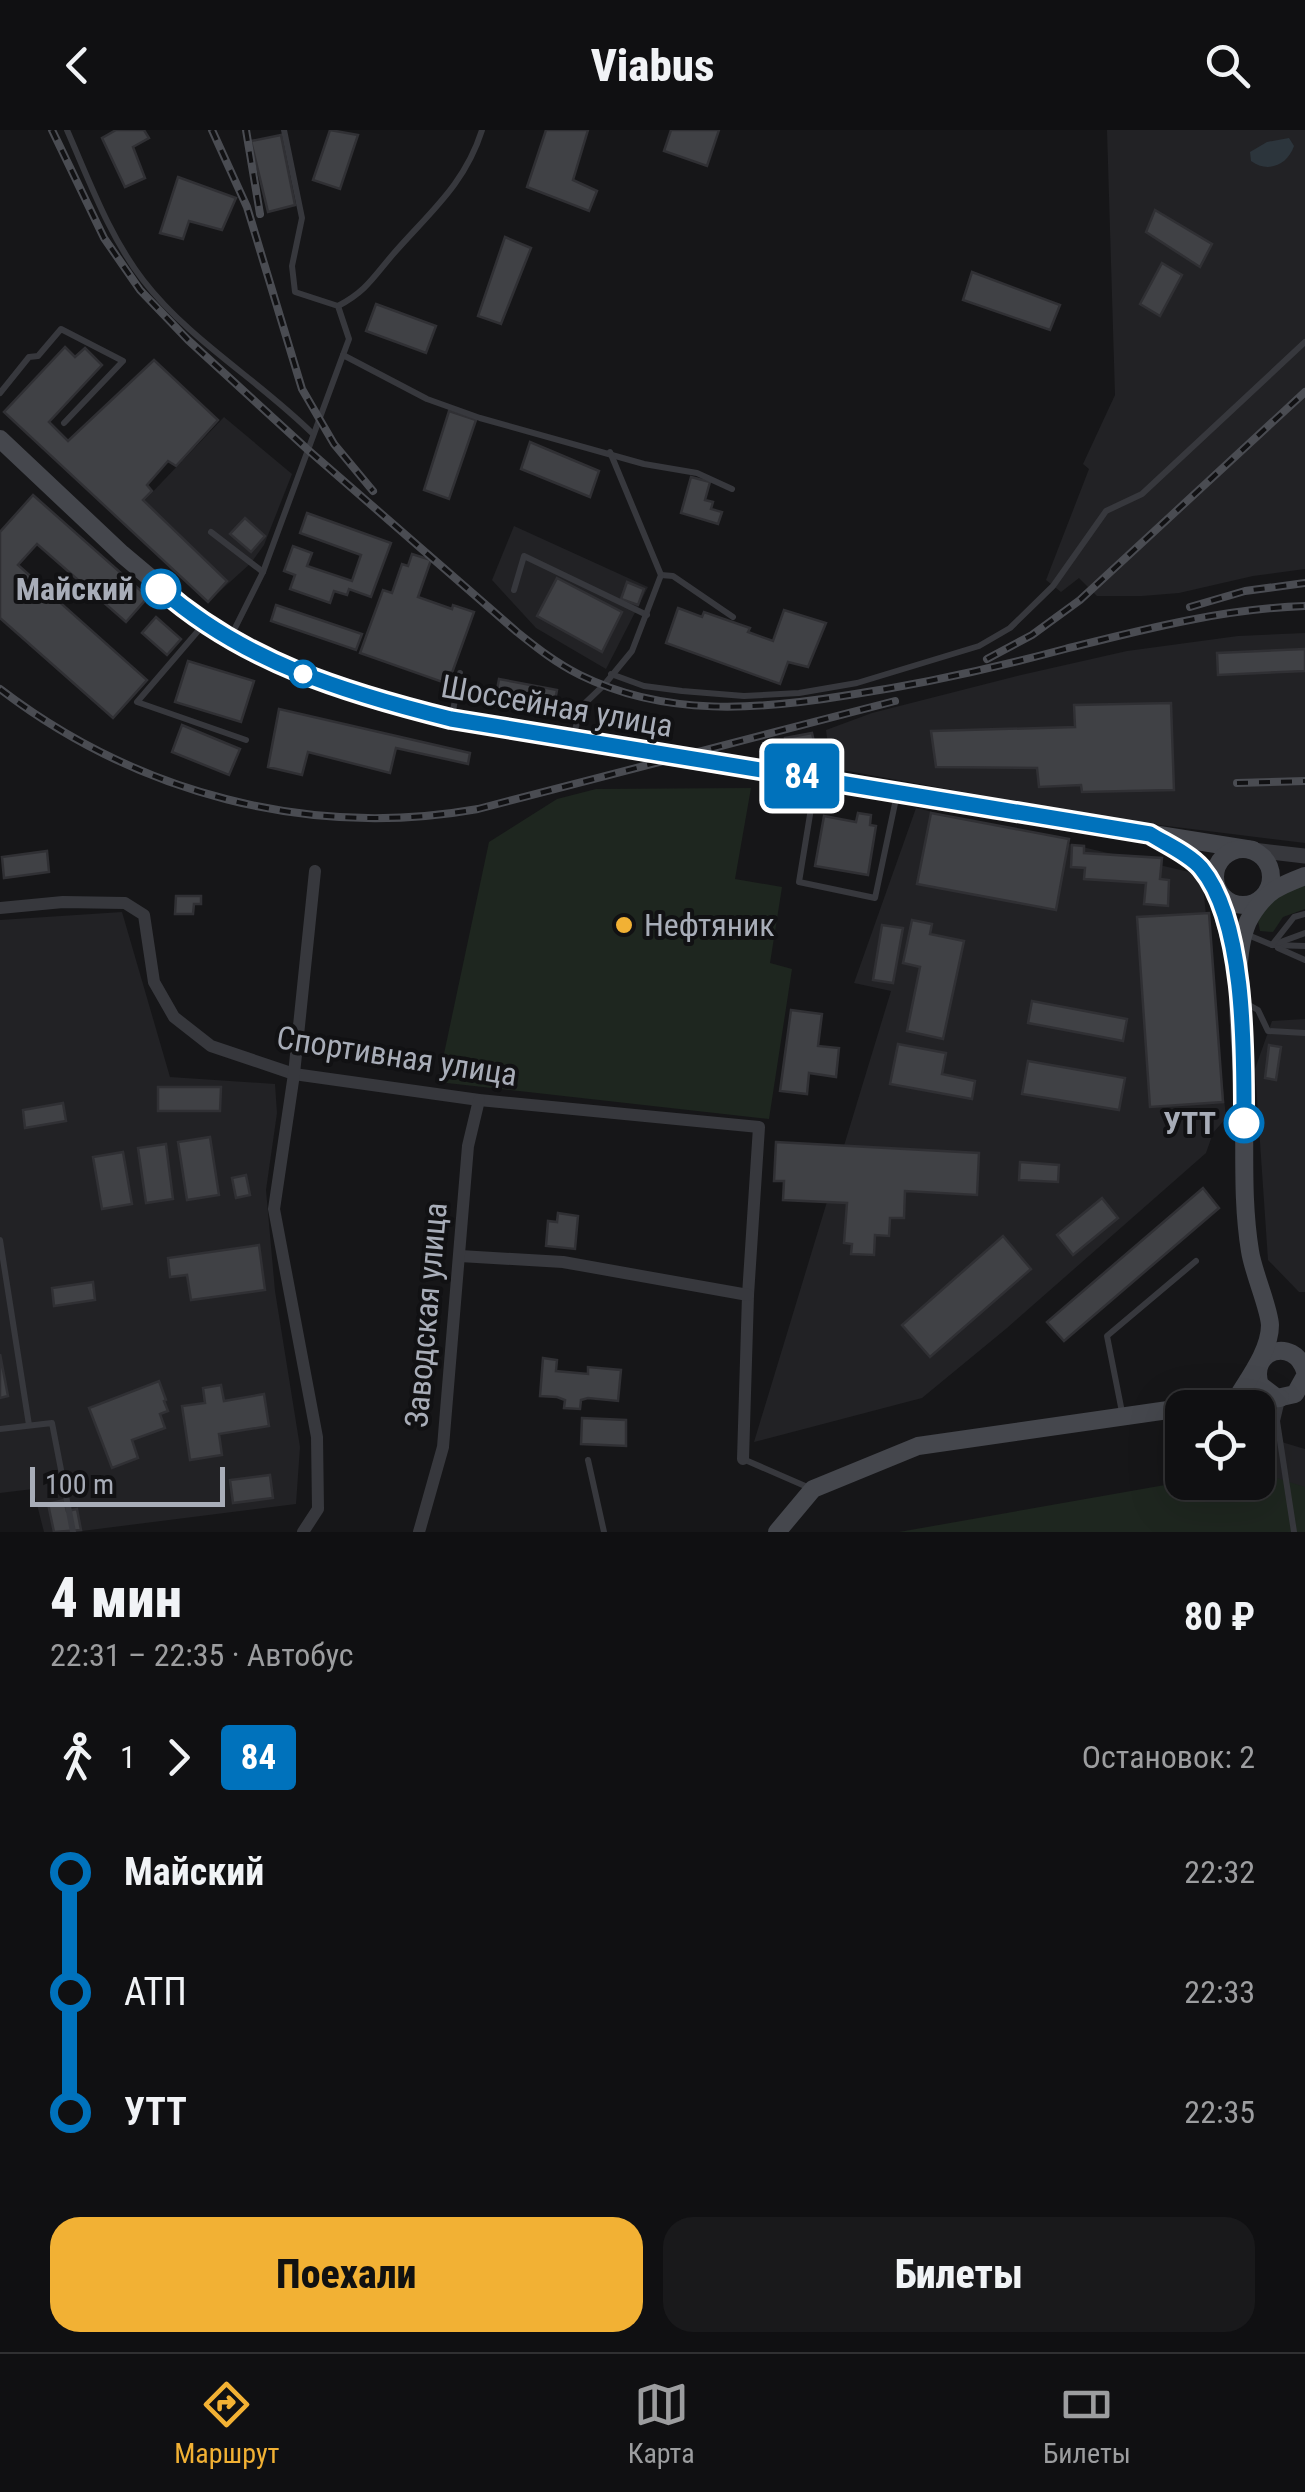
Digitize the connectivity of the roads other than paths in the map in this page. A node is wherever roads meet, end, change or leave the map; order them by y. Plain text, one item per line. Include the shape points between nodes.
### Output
1 (67, 130) edge
2 (284, 130) edge
3 (482, 130) edge
4 (338, 306) junction
5 (1305, 342) edge
6 (343, 355) junction
7 (0, 393) edge
8 (64, 423) dead end
9 (313, 434) junction
10 (0, 439) edge
11 (610, 452) junction
12 (732, 489) dead end
13 (211, 532) dead end
14 (263, 572) junction
15 (660, 575) junction
16 (514, 590) dead end
17 (647, 615) junction
18 (733, 616) dead end
19 (204, 623) junction
20 (230, 640) junction
21 (460, 673) dead end
22 (611, 674) junction
23 (451, 719) junction
24 (572, 739) junction
25 (246, 740) dead end
26 (816, 778) junction
27 (898, 792) junction
28 (1150, 834) junction
29 (1253, 850) junction
30 (1305, 856) edge
31 (315, 870) dead end
32 (1305, 876) edge
33 (1216, 888) junction
34 (1270, 891) junction
35 (0, 908) edge
36 (1305, 914) edge
37 (1305, 933) edge
38 (1244, 934) junction
39 (1272, 945) junction
40 (1305, 946) edge
41 (1305, 960) edge
42 (1239, 974) junction
43 (1239, 999) junction
44 (1305, 1033) edge
45 (294, 1074) junction
46 (479, 1100) junction
47 (0, 1240) edge
48 (460, 1256) junction
49 (1196, 1261) dead end
50 (748, 1295) junction
51 (1270, 1325) junction
52 (1258, 1363) junction
53 (1304, 1367) edge
54 (1242, 1390) edge
55 (1305, 1397) edge
56 (1275, 1398) edge
57 (1282, 1398) junction
58 (1165, 1411) edge
59 (1124, 1416) junction
60 (30, 1425) junction
61 (0, 1429) edge
62 (743, 1459) joint
63 (588, 1460) dead end
64 (813, 1489) junction
65 (73, 1532) edge
66 (303, 1532) edge
67 (419, 1532) edge
68 (604, 1532) edge
69 (777, 1532) edge
70 (1294, 1532) edge

1 - 9 lane via 143,280
2 - 4 lane via 302,218 292,266 296,292
3 - 4 lane via 444,202 370,285
4 - 6 lane via 349,339
5 - 22 lane via 1142,494 1106,510 1053,586 1010,628 980,646 799,693 682,692
6 - 9 lane
6 - 11 lane via 445,406
7 - 8 lane via 60,329 123,362
9 - 14 lane
10 - 19 main road, Шоссейная улица
11 - 12 lane via 697,473
11 - 15 lane
13 - 14 lane
14 - 20 lane
15 - 17 lane
15 - 18 lane via 673,576
16 - 17 lane via 524,556
17 - 22 lane via 632,651
19 - 20 main road, Шоссейная улица
19 - 25 lane via 137,702
20 - 23 main road, Шоссейная улица via 316,680
21 - 23 lane
22 - 24 lane via 581,707
23 - 24 main road, Шоссейная улица
24 - 26 main road, Шоссейная улица
26 - 27 main road, Шоссейная улица
26 - 27 lane via 800,882 875,898
27 - 28 main road, Шоссейная улица
28 - 29 main road, Шоссейная улица
28 - 33 main road via 1198,864
29 - 30 street, Шоссейная улица
29 - 33 main road via 1220,860
29 - 34 main road via 1270,867
31 - 45 street
32 - 34 main road
33 - 34 main road via 1239,905
33 - 42 main road
34 - 38 main road
35 - 45 street, Спортивная улица via 125,902 144,915 154,982 174,1016 210,1046
36 - 39 lane via 1294,917
37 - 39 lane
38 - 39 lane
38 - 42 main road
39 - 40 lane
39 - 41 lane
42 - 43 main road
43 - 44 lane via 1258,1010 1268,1031
43 - 51 main road via 1243,1210
45 - 46 street, Спортивная улица
45 - 66 street via 274,1208 317,1436 318,1509
46 - 48 street, Заводская улица via 468,1146
46 - 50 street, Спортивная улица via 759,1128
47 - 60 lane
48 - 50 street via 563,1262
48 - 67 street, Заводская улица via 443,1447
49 - 59 lane via 1107,1336
50 - 62 street
51 - 52 main road
51 - 53 main road
52 - 53 main road via 1278,1350 1293,1352
52 - 54 main road
52 - 57 main road via 1260,1385
53 - 57 main road via 1294,1394
55 - 57 main road
56 - 57 main road
57 - 70 lane via 1277,1422
58 - 59 main road
59 - 64 main road via 918,1446
60 - 61 lane
60 - 65 lane via 52,1422
62 - 64 lane
63 - 68 lane
64 - 69 main road

